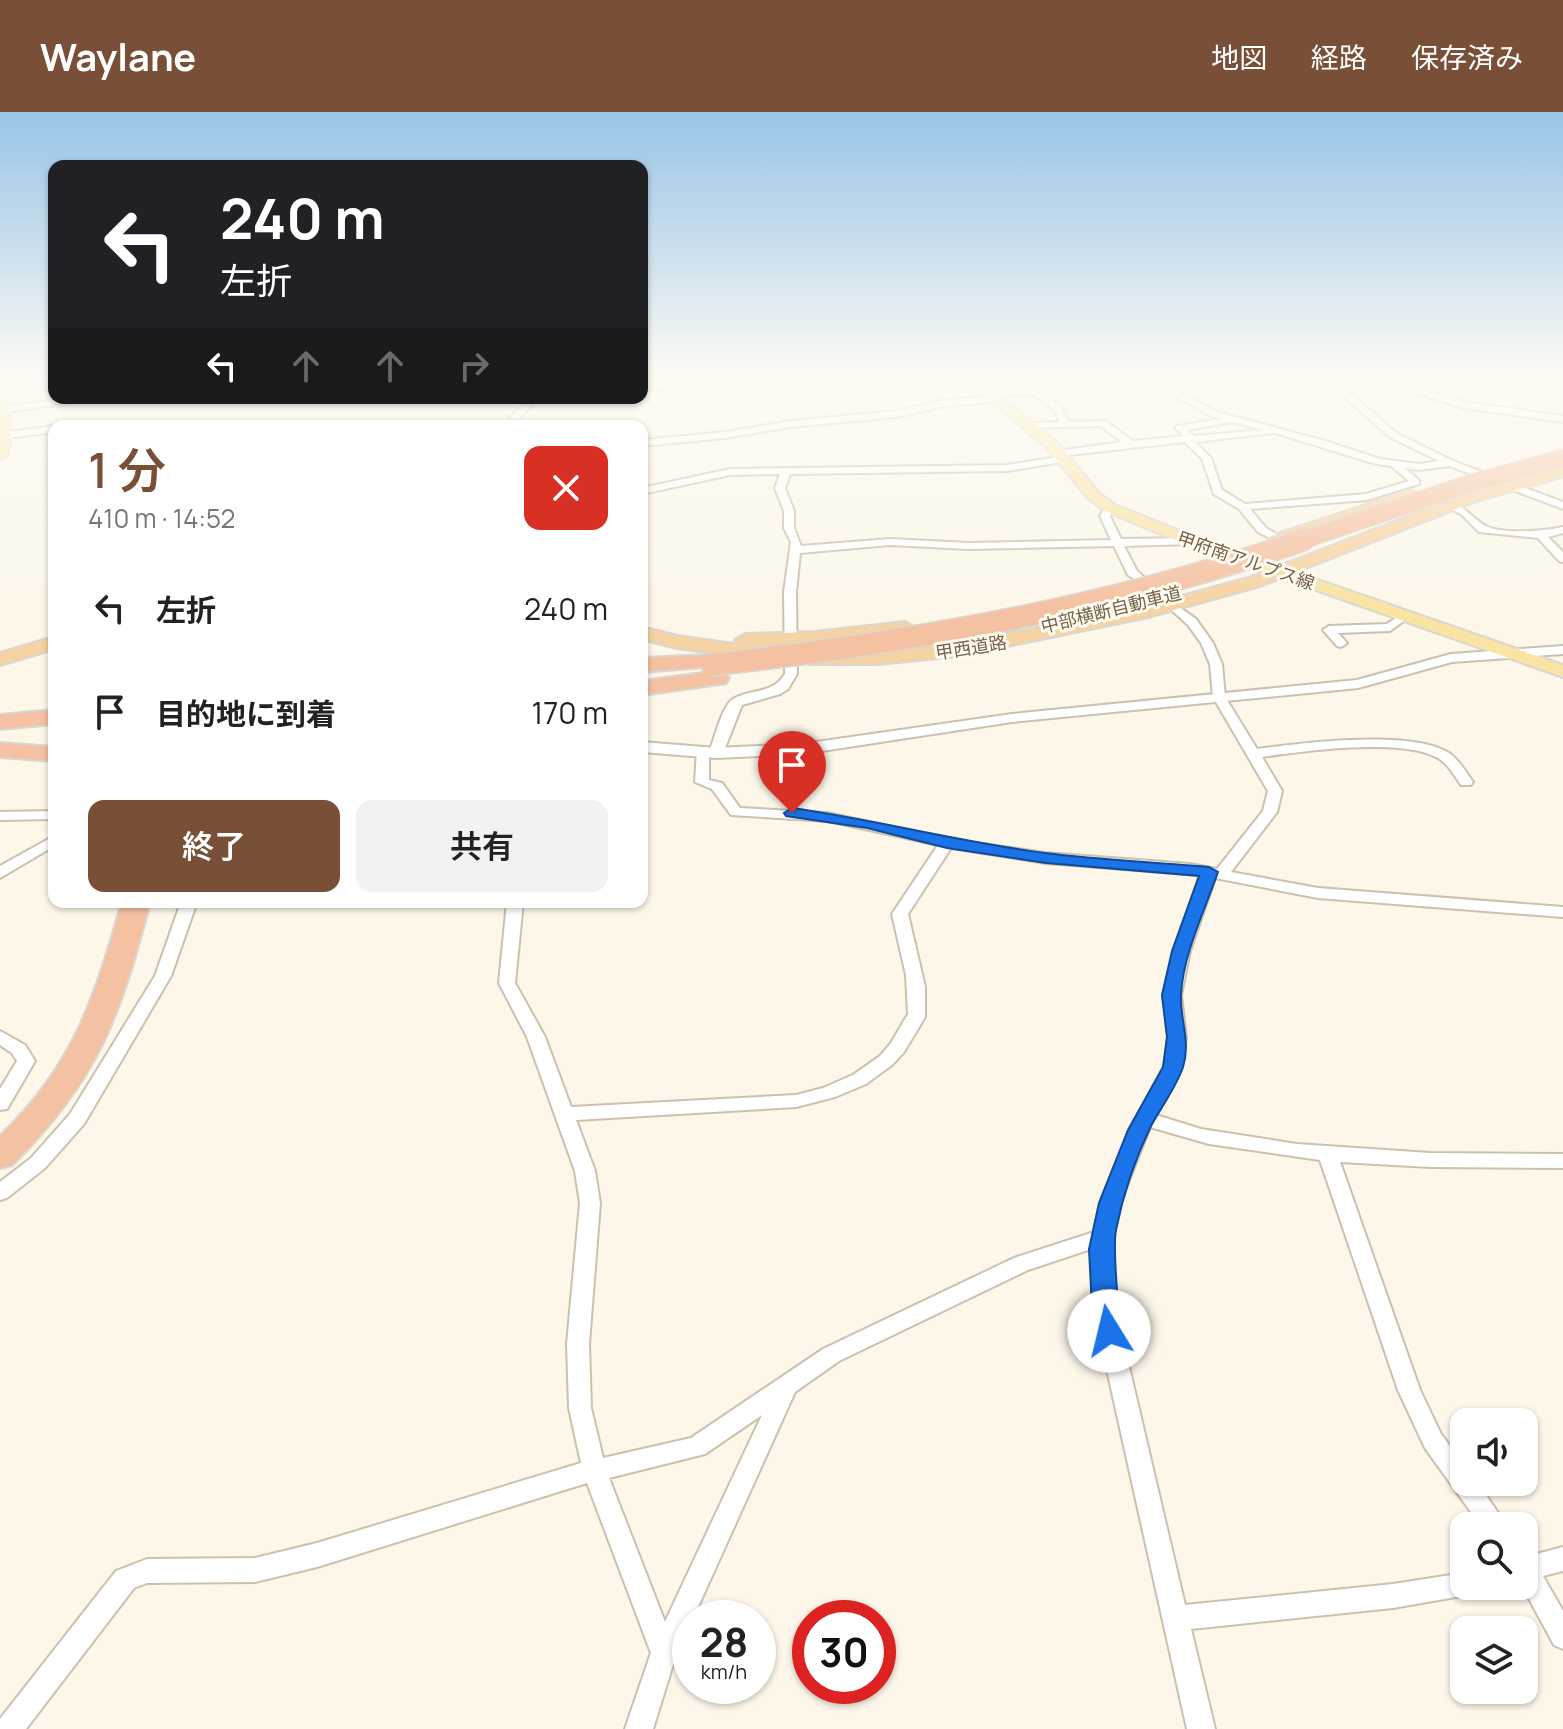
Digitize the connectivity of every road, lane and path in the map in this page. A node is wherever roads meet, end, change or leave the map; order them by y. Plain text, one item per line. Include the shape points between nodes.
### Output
1 (1066, 455) edge
2 (1204, 455) edge
3 (1363, 455) edge
4 (1435, 455) edge
5 (1542, 455) edge
6 (1063, 456) junction
7 (1563, 458) edge
8 (1450, 463) junction
9 (1395, 465) junction
10 (1563, 469) edge
11 (786, 470) junction
12 (1480, 472) junction
13 (1509, 486) junction
14 (648, 490) edge
15 (1452, 505) junction
16 (1563, 506) edge
17 (1243, 507) junction
18 (1110, 508) junction
19 (1563, 530) edge
20 (1541, 535) junction
21 (1280, 539) junction
22 (1191, 541) junction
23 (1117, 543) junction
24 (795, 550) junction
25 (1230, 555) junction
26 (1563, 559) edge
27 (1281, 571) junction
28 (1141, 580) junction
29 (1172, 605) junction
30 (1406, 615) junction
31 (648, 632) edge
32 (1341, 643) dead end
33 (48, 645) edge
34 (790, 648) junction
35 (1563, 650) edge
36 (1507, 651) junction
37 (0, 659) edge
38 (648, 665) edge
39 (713, 670) junction
40 (648, 671) edge
41 (1563, 671) edge
42 (648, 684) edge
43 (1219, 697) junction
44 (48, 720) edge
45 (0, 724) edge
46 (48, 732) edge
47 (0, 736) edge
48 (648, 748) edge
49 (0, 750) edge
50 (709, 753) junction
51 (48, 754) edge
52 (1253, 754) junction
53 (1466, 782) dead end
54 (48, 815) edge
55 (0, 816) edge
56 (947, 843) junction
57 (48, 844) edge
58 (0, 873) edge
59 (1215, 873) junction
60 (116, 908) edge
61 (134, 908) edge
62 (187, 908) edge
63 (514, 908) edge
64 (1563, 912) edge
65 (0, 1037) edge
66 (0, 1104) edge
67 (565, 1114) junction
68 (1145, 1118) junction
69 (0, 1139) edge
70 (1327, 1152) junction
71 (0, 1156) edge
72 (1563, 1161) edge
73 (0, 1193) edge
74 (1103, 1237) junction
75 (787, 1386) junction
76 (594, 1471) junction
77 (1485, 1512) edge
78 (1563, 1559) edge
79 (1538, 1565) edge
80 (1450, 1587) edge
81 (1538, 1591) edge
82 (1175, 1618) junction
83 (1563, 1636) edge
84 (664, 1653) junction
85 (9, 1729) edge
86 (639, 1729) edge
87 (1201, 1729) edge

1 - 6 street
2 - 17 street via 1218,492
3 - 9 street
4 - 8 street
5 - 12 highway, 甲西道路
6 - 11 street via 1007,468
6 - 18 main road, 甲府南アルプス線
7 - 39 highway, 中部横断自動車道, bridge via 1464,484 1186,579 1067,610
8 - 9 street
8 - 12 street
9 - 17 street via 1416,482 1367,497
10 - 13 highway, 甲西道路
10 - 39 highway, 中部横断自動車道 via 1479,489 1234,577 1134,605 973,640 818,664
11 - 14 street via 730,472
11 - 24 street via 780,488
12 - 13 street
12 - 21 highway, 甲西道路
13 - 15 highway, 甲西道路
13 - 16 street
15 - 20 street via 1483,530
15 - 27 highway, 甲西道路
17 - 21 street via 1262,530
18 - 22 main road, 甲府南アルプス線
18 - 23 street via 1105,516
19 - 20 street
20 - 26 street
21 - 25 highway, 甲西道路
22 - 23 street
22 - 25 main road, 甲府南アルプス線
23 - 24 street via 890,542
23 - 28 street
24 - 34 street
25 - 27 main road, 甲府南アルプス線
25 - 28 highway, 甲西道路
27 - 29 highway, 甲西道路
27 - 30 main road, 甲府南アルプス線
28 - 34 highway, 甲西道路 via 971,618
29 - 34 highway, 甲西道路 via 958,650 877,658
29 - 43 street via 1207,643 1216,664
30 - 32 street via 1390,627 1329,630
30 - 36 main road, 甲府南アルプス線
31 - 34 highway, 甲西道路 via 711,648
33 - 37 highway
34 - 50 street via 791,674 784,686 732,708
35 - 36 street
36 - 41 main road, 甲府南アルプス線
36 - 43 street via 1451,658 1358,684
38 - 39 highway
39 - 40 highway
39 - 42 highway
43 - 50 street via 1012,718 802,749
43 - 52 street
44 - 45 highway
46 - 47 highway
48 - 50 street
49 - 51 highway
50 - 56 street via 702,782 717,786 736,812 828,817
52 - 53 street via 1337,745 1420,749 1445,756
52 - 59 street via 1275,791 1275,802
54 - 55 street
56 - 59 street
56 - 67 street via 900,914 918,1014 903,1041 855,1084 796,1101
57 - 58 street
59 - 64 street via 1332,895
59 - 68 street via 1182,951 1172,995 1177,1037 1173,1067
60 - 69 highway via 77,1034 38,1100
61 - 71 highway via 108,997 78,1069 55,1102
62 - 73 street via 163,976 77,1119 38,1163
63 - 67 street via 507,983 536,1037
65 - 66 street via 19,1049 26,1061
67 - 76 street via 590,1203 578,1344 580,1408
68 - 70 street via 1207,1137
68 - 74 street via 1110,1203
70 - 72 street
70 - 77 street via 1409,1390 1433,1441
74 - 75 street via 1021,1264 831,1355
74 - 82 street via 1104,1307
75 - 76 street via 697,1447
75 - 84 street
76 - 84 street
76 - 85 street via 255,1570 147,1571 125,1579
78 - 79 street
80 - 82 street
81 - 83 street
82 - 87 street
84 - 86 street

